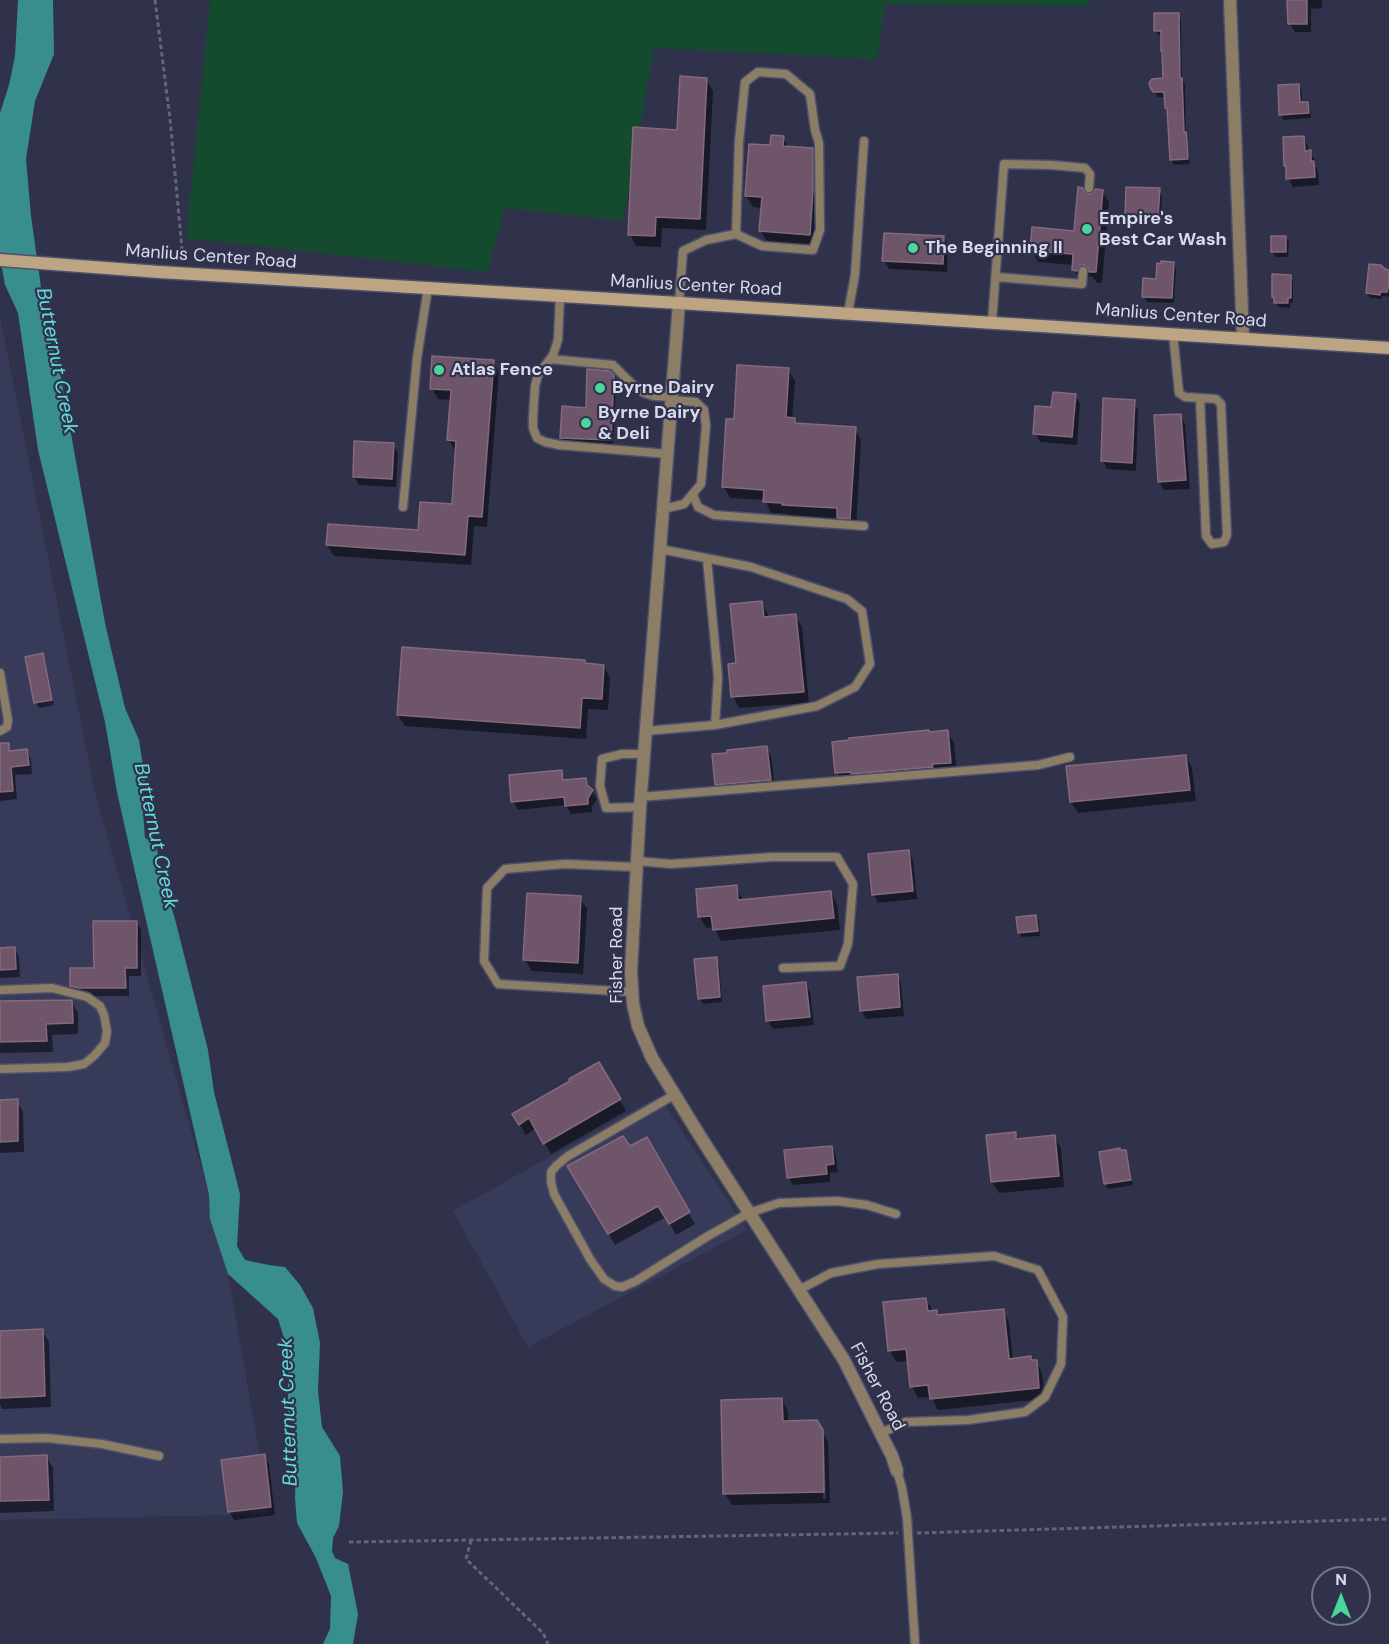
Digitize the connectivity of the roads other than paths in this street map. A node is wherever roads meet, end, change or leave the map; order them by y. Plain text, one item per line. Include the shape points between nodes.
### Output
1 (1230, 0) edge
2 (864, 141) dead end
3 (1089, 188) dead end
4 (736, 234) junction
5 (0, 260) edge
6 (1083, 271) dead end
7 (996, 276) junction
8 (428, 288) junction
9 (560, 296) junction
10 (679, 303) junction
11 (848, 313) junction
12 (992, 322) junction
13 (1173, 333) junction
14 (1243, 338) junction
15 (1389, 348) edge
16 (550, 359) junction
17 (1200, 398) junction
18 (672, 399) junction
19 (668, 454) junction
20 (693, 495) junction
21 (403, 507) dead end
22 (663, 509) junction
23 (864, 526) dead end
24 (660, 549) junction
25 (707, 559) junction
26 (0, 673) edge
27 (715, 725) junction
28 (0, 730) edge
29 (645, 731) junction
30 (644, 754) junction
31 (1070, 757) dead end
32 (640, 802) junction
33 (637, 864) junction
34 (783, 968) dead end
35 (0, 990) edge
36 (632, 992) junction
37 (0, 1069) edge
38 (674, 1095) junction
39 (749, 1213) junction
40 (896, 1214) dead end
41 (799, 1290) junction
42 (881, 1433) junction
43 (0, 1439) edge
44 (159, 1456) dead end
45 (897, 1471) joint
46 (915, 1644) edge

1 - 14 street
2 - 11 lane via 855,275
3 - 7 lane via 1090,174 1085,168 1004,164
4 - 4 lane via 745,82 758,72 786,74 810,93 819,143 820,230 813,250 762,246
4 - 10 lane via 706,240 683,251
5 - 8 main road, Manlius Center Road
6 - 7 lane via 1082,284
7 - 12 lane
8 - 9 main road, Manlius Center Road
8 - 21 lane
9 - 10 main road, Manlius Center Road
9 - 16 lane via 558,340
10 - 11 main road, Manlius Center Road
10 - 18 street, Fisher Road
11 - 12 main road, Manlius Center Road
12 - 13 main road, Manlius Center Road
13 - 14 main road, Manlius Center Road
13 - 17 lane via 1179,393
14 - 15 main road, Manlius Center Road
16 - 18 lane via 613,365 644,393
16 - 19 lane via 535,386 533,428 537,438 559,445
17 - 17 lane via 1216,399 1221,404 1227,535 1224,542 1212,544 1206,536
18 - 19 street, Fisher Road
18 - 20 lane via 696,402 704,410 701,484
19 - 22 street, Fisher Road
20 - 22 lane via 684,504
20 - 23 lane via 698,507 714,515
22 - 24 street, Fisher Road
24 - 25 lane
24 - 29 street, Fisher Road
25 - 27 lane via 718,677
25 - 27 lane via 751,567 847,599 862,611 870,664 855,687 817,706
26 - 28 lane via 8,720 7,727
27 - 29 lane
29 - 30 street, Fisher Road
30 - 32 street, Fisher Road
30 - 32 lane via 602,759 601,768 600,786 606,808
31 - 32 lane via 1038,765
32 - 33 street, Fisher Road
33 - 34 lane via 837,857 853,884 849,944 840,966
33 - 36 street, Fisher Road
33 - 36 lane via 505,869 487,888 486,909 484,961 498,984
35 - 37 lane via 52,988 87,997 100,1005 107,1031 105,1043 84,1064
36 - 38 street, Fisher Road via 638,1026
38 - 39 street, Fisher Road
38 - 39 lane via 568,1156 551,1172 554,1194 590,1259 604,1279 615,1286 628,1285
39 - 40 lane via 779,1203 837,1201
39 - 41 street, Fisher Road
41 - 42 street, Fisher Road via 844,1360
41 - 42 lane via 831,1273 878,1264 994,1256 1038,1270 1063,1317 1061,1364 1045,1397 1024,1412 968,1420 906,1422
42 - 45 street, Fisher Road
43 - 44 lane via 47,1438
45 - 46 lane, Fisher Road via 908,1533

